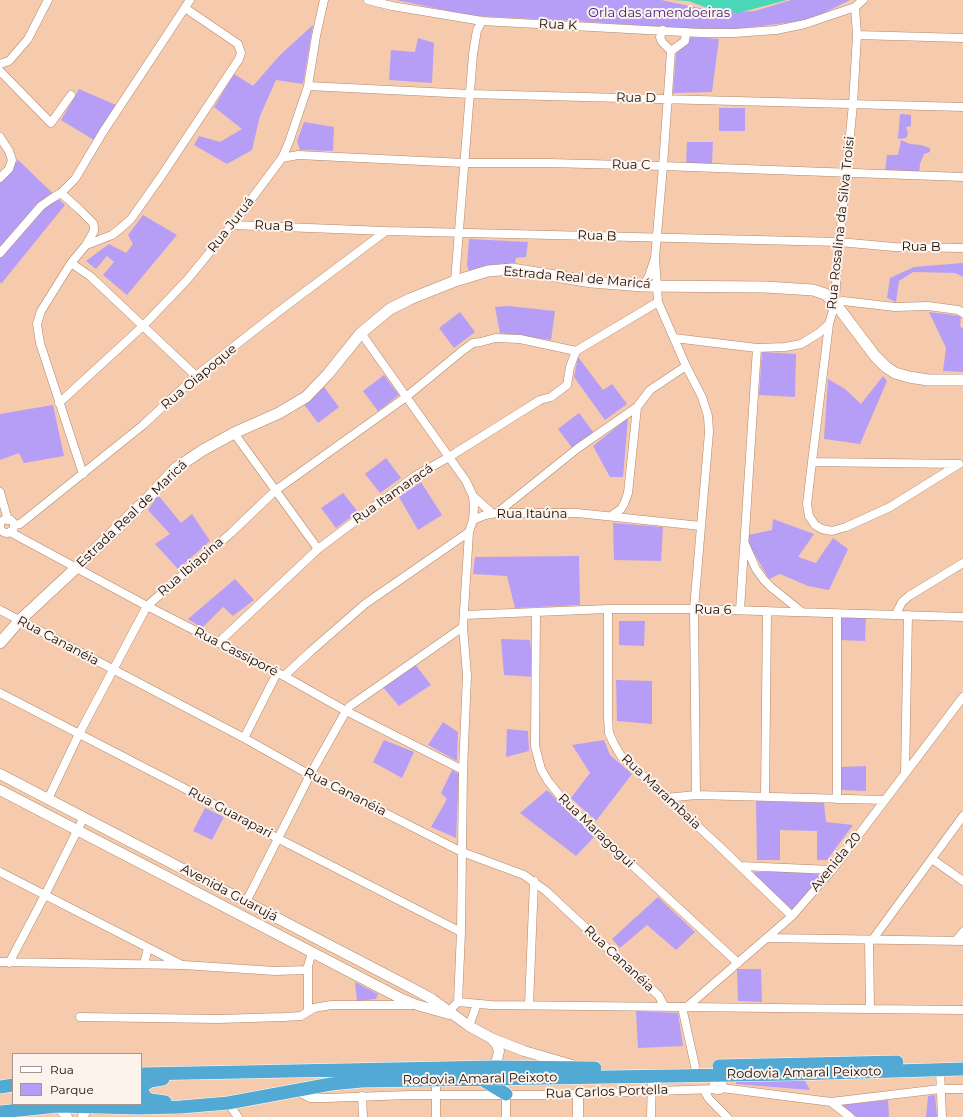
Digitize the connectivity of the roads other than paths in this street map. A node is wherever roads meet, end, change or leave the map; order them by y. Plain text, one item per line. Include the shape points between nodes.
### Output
1 (48, 0) edge
2 (190, 0) edge
3 (324, 0) edge
4 (368, 0) edge
5 (863, 0) edge
6 (855, 7) junction
7 (185, 8) junction
8 (482, 21) junction
9 (663, 30) junction
10 (686, 32) junction
11 (857, 36) junction
12 (963, 38) edge
13 (671, 51) junction
14 (0, 64) edge
15 (0, 71) edge
16 (308, 86) junction
17 (470, 94) junction
18 (71, 95) dead end
19 (668, 98) junction
20 (853, 104) junction
21 (963, 107) edge
22 (0, 137) edge
23 (289, 142) junction
24 (298, 155) junction
25 (282, 158) junction
26 (464, 163) junction
27 (663, 166) junction
28 (847, 173) junction
29 (963, 177) edge
30 (0, 178) edge
31 (61, 193) junction
32 (232, 225) junction
33 (386, 231) junction
34 (459, 232) junction
35 (656, 238) junction
36 (839, 242) junction
37 (86, 245) junction
38 (963, 248) edge
39 (0, 253) edge
40 (655, 258) junction
41 (71, 262) junction
42 (455, 282) junction
43 (643, 286) junction
44 (658, 286) junction
45 (658, 302) junction
46 (835, 303) junction
47 (963, 312) edge
48 (829, 324) junction
49 (143, 326) junction
50 (361, 333) junction
51 (674, 338) junction
52 (757, 348) junction
53 (576, 351) junction
54 (686, 366) junction
55 (196, 376) junction
56 (963, 380) edge
57 (406, 397) junction
58 (59, 403) junction
59 (637, 406) junction
60 (234, 433) junction
61 (449, 457) junction
62 (812, 462) junction
63 (961, 464) edge
64 (83, 474) junction
65 (276, 490) junction
66 (0, 492) edge
67 (472, 496) junction
68 (495, 513) junction
69 (612, 516) junction
70 (473, 520) junction
71 (11, 526) junction
72 (701, 526) junction
73 (0, 527) edge
74 (469, 532) junction
75 (744, 542) junction
76 (318, 548) junction
77 (963, 563) edge
78 (76, 568) junction
79 (147, 606) junction
80 (608, 609) junction
81 (694, 609) junction
82 (0, 610) edge
83 (740, 610) junction
84 (767, 611) junction
85 (536, 612) junction
86 (802, 612) junction
87 (837, 614) junction
88 (896, 614) junction
89 (464, 615) junction
90 (908, 615) junction
91 (963, 617) edge
92 (19, 621) junction
93 (463, 627) junction
94 (0, 643) edge
95 (218, 643) junction
96 (113, 670) junction
97 (280, 674) junction
98 (0, 693) edge
99 (963, 697) edge
100 (346, 711) junction
101 (79, 734) junction
102 (244, 738) junction
103 (463, 770) junction
104 (905, 773) junction
105 (0, 774) edge
106 (310, 775) junction
107 (0, 790) edge
108 (696, 795) junction
109 (765, 796) junction
110 (666, 798) junction
111 (48, 799) junction
112 (837, 799) junction
113 (885, 800) junction
114 (963, 816) edge
115 (84, 818) junction
116 (78, 830) junction
117 (279, 839) junction
118 (462, 852) junction
119 (932, 858) junction
120 (740, 866) junction
121 (832, 870) junction
122 (0, 872) edge
123 (534, 881) junction
124 (963, 881) edge
125 (45, 895) junction
126 (246, 902) junction
127 (792, 916) junction
128 (304, 932) junction
129 (461, 932) junction
130 (963, 932) edge
131 (768, 938) junction
132 (871, 939) junction
133 (960, 941) edge
134 (297, 944) junction
135 (148, 948) junction
136 (312, 952) junction
137 (4, 962) edge
138 (738, 963) junction
139 (144, 964) junction
140 (183, 965) junction
141 (308, 970) junction
142 (396, 980) junction
143 (390, 992) junction
144 (458, 1002) junction
145 (477, 1004) junction
146 (381, 1005) junction
147 (417, 1005) junction
148 (529, 1005) junction
149 (664, 1006) junction
150 (685, 1006) junction
151 (870, 1009) junction
152 (963, 1010) edge
153 (308, 1011) junction
154 (452, 1013) junction
155 (80, 1017) dead end
156 (469, 1026) junction
157 (491, 1038) junction
158 (963, 1060) edge
159 (493, 1067) junction
160 (583, 1068) junction
161 (963, 1069) edge
162 (940, 1070) junction
163 (699, 1071) junction
164 (262, 1072) junction
165 (142, 1074) edge
166 (730, 1074) junction
167 (652, 1076) junction
168 (436, 1079) junction
169 (481, 1079) junction
170 (12, 1085) edge
171 (0, 1087) edge
172 (311, 1088) junction
173 (715, 1088) junction
174 (963, 1088) edge
175 (12, 1089) edge
176 (940, 1089) junction
177 (296, 1091) junction
178 (652, 1091) junction
179 (0, 1092) edge
180 (578, 1093) junction
181 (506, 1094) junction
182 (436, 1095) junction
183 (362, 1096) junction
184 (832, 1102) junction
185 (228, 1103) junction
186 (28, 1105) edge
187 (58, 1106) junction
188 (5, 1112) edge
189 (85, 1112) edge
190 (67, 1117) edge
191 (238, 1117) edge
192 (363, 1117) edge
193 (436, 1117) edge
194 (506, 1117) edge
195 (578, 1117) edge
196 (651, 1117) edge
197 (727, 1117) edge
198 (850, 1117) edge
199 (942, 1117) edge

1 - 14 street via 28,39 9,61
2 - 7 street
3 - 16 street, Rua Juruá
4 - 8 street, Rua K
5 - 6 street, Rua K
6 - 10 street, Rua K via 805,24 776,30 734,33
6 - 11 street, Rua Rosalina da Silva Troisi
7 - 31 street via 82,168
7 - 37 street via 238,44 241,54 131,219 112,235
8 - 9 street, Rua K
8 - 17 street via 477,30 473,54
9 - 10 street, Rua K
9 - 13 street via 660,37
10 - 13 street via 685,41
11 - 12 street
11 - 20 street, Rua Rosalina da Silva Troisi
13 - 19 street
15 - 18 street via 51,122
16 - 17 street, Rua D
16 - 23 street, Rua Juruá
17 - 19 street, Rua D
17 - 26 street
19 - 20 street, Rua D
19 - 27 street
20 - 21 street, Rua D
20 - 28 street, Rua Rosalina da Silva Troisi
22 - 30 street via 12,160 9,169
23 - 24 street
23 - 25 street, Rua Juruá
24 - 25 street, Rua C
24 - 26 street, Rua C
25 - 32 street, Rua Juruá
26 - 27 street, Rua C
26 - 34 street
27 - 28 street, Rua C
27 - 35 street
28 - 29 street, Rua C
28 - 36 street, Rua Rosalina da Silva Troisi
31 - 37 street via 93,223 94,231
31 - 39 street via 41,206
32 - 33 street, Rua B
32 - 49 street, Rua Juruá
33 - 34 street, Rua B
33 - 55 street, Rua Oiapoque
34 - 35 street, Rua B
34 - 42 street
35 - 36 street, Rua B
35 - 40 street
36 - 38 street, Rua B
36 - 46 street, Rua Rosalina da Silva Troisi
37 - 41 street
40 - 43 street
40 - 44 street
41 - 49 street via 90,276
41 - 58 street via 40,311 37,324 40,343
42 - 43 main road, Estrada Real de Maricá via 488,271 512,269 592,282
42 - 50 main road, Estrada Real de Maricá via 410,299 390,310
43 - 44 main road, Estrada Real de Maricá
44 - 45 street
44 - 46 main road, Estrada Real de Maricá via 813,290 825,294
45 - 51 street
45 - 53 street
46 - 47 street via 843,301 895,307 928,306
46 - 48 street, Rua Rosalina da Silva Troisi
46 - 56 main road, Estrada Real de Maricá via 875,356 895,373 928,380
48 - 52 street via 801,344
48 - 62 street, Rua Rosalina da Silva Troisi
49 - 55 street
49 - 58 street, Rua Juruá
50 - 57 street
50 - 60 main road, Estrada Real de Maricá via 306,397 279,413
51 - 52 street
51 - 54 street
52 - 75 street
53 - 57 street, Rua Ibiapina via 520,339 495,338 473,343
53 - 61 street, Rua Itamaracá via 567,385
54 - 59 street via 650,390
54 - 72 street via 702,397 708,416 709,432
55 - 64 street, Rua Oiapoque via 143,425
57 - 61 street
57 - 65 street, Rua Ibiapina
58 - 64 street
59 - 68 street
59 - 69 street via 628,493 621,510
60 - 65 street
60 - 78 main road, Estrada Real de Maricá via 176,468
61 - 67 street
61 - 76 street, Rua Itamaracá via 415,476
62 - 63 street
62 - 63 street, Rua Rosalina da Silva Troisi via 807,504 809,516 815,525 832,531 890,507
64 - 71 street, Rua Oiapoque via 20,524
65 - 76 street
65 - 79 street, Rua Ibiapina
66 - 71 street
67 - 68 street
67 - 70 street
68 - 69 street, Rua Itaúna via 577,513
68 - 70 street, Rua Itaúna
69 - 72 street, Rua Itaúna
70 - 74 street
71 - 73 street via 4,520
71 - 78 street, Rua Cassiporé
72 - 81 street
74 - 89 street
74 - 97 street via 365,604
75 - 83 street
75 - 86 street via 756,570 764,580
76 - 95 street, Rua Itamaracá
77 - 88 street via 909,596 902,602
78 - 79 street, Rua Cassiporé
78 - 92 main road, Estrada Real de Maricá
79 - 95 street, Rua Cassiporé
79 - 96 street, Rua Ibiapina
80 - 81 street, Rua 6
80 - 85 street, Rua 6
80 - 110 street, Rua Marambaia via 609,733 621,756
81 - 83 street, Rua 6
81 - 108 street
82 - 92 street, Rua Cananéia
83 - 84 street, Rua 6
84 - 86 street, Rua 6
84 - 109 street
85 - 89 street, Rua 6
85 - 138 street, Rua Maragogui via 535,746 541,769 568,806
86 - 87 street, Rua 6
87 - 88 street, Rua 6
87 - 112 street
88 - 90 street, Rua 6
89 - 93 street
90 - 91 street, Rua 6
90 - 104 street
92 - 94 main road, Estrada Real de Maricá
92 - 96 street, Rua Cananéia
93 - 100 street
93 - 103 street via 467,675
95 - 97 street, Rua Cassiporé
96 - 101 street, Rua Ibiapina
96 - 102 street, Rua Cananéia
97 - 100 street, Rua Cassiporé
97 - 102 street
98 - 101 street, Rua Guarapari
99 - 104 street, Avenida 20
100 - 103 street, Rua Cassiporé
100 - 106 street
101 - 111 street, Rua Ibiapina
101 - 117 street, Rua Guarapari
102 - 106 street, Rua Cananéia
103 - 118 street
104 - 113 street, Avenida 20
105 - 111 street, Avenida Guarujá
106 - 117 street
106 - 118 street, Rua Cananéia
107 - 116 street, Avenida Guarujá
108 - 109 street
108 - 110 street
109 - 112 street
110 - 120 street, Rua Marambaia
111 - 115 street, Avenida Guarujá
112 - 113 street
113 - 121 street, Avenida 20
114 - 119 street
115 - 116 street
115 - 126 street, Avenida Guarujá
116 - 125 street
116 - 134 street, Avenida Guarujá
117 - 126 street
117 - 129 street, Rua Guarapari
118 - 123 street, Rua Cananéia via 524,874
118 - 129 street
119 - 124 street
119 - 132 street
120 - 121 street
120 - 127 street, Rua Marambaia
121 - 127 street, Avenida 20
122 - 125 street
123 - 148 street
123 - 149 street, Rua Cananéia via 659,996
125 - 135 street
125 - 137 street
126 - 128 street, Avenida Guarujá
127 - 131 street, Avenida 20
128 - 134 street
128 - 142 street, Avenida Guarujá
129 - 144 street
130 - 133 street
131 - 132 street
131 - 138 street, Avenida 20
132 - 133 street
132 - 151 street
134 - 136 street, Avenida Guarujá
135 - 139 street
135 - 140 street
136 - 141 street
136 - 143 street, Avenida Guarujá
137 - 139 street
138 - 150 street, Avenida 20
139 - 140 street
140 - 141 street
141 - 153 street
142 - 143 street
142 - 154 street, Avenida Guarujá
143 - 146 street
143 - 147 street, Avenida Guarujá
144 - 145 street
144 - 154 street
145 - 148 street
145 - 156 street
146 - 147 street
146 - 153 street via 331,1005
147 - 154 street, Avenida Guarujá
148 - 149 street
149 - 150 street
150 - 151 street
150 - 163 street
151 - 152 street
153 - 155 street via 298,1016 218,1019
154 - 156 street, Avenida Guarujá
156 - 157 street, Avenida Guarujá
157 - 159 street via 499,1052
157 - 160 street, Avenida Guarujá via 524,1051
158 - 163 highway, Rodovia Amaral Peixoto
159 - 160 highway, Rodovia Amaral Peixoto
159 - 164 highway, Rodovia Amaral Peixoto
160 - 163 highway, Rodovia Amaral Peixoto
161 - 162 highway, Rodovia Amaral Peixoto
162 - 166 highway, Rodovia Amaral Peixoto
162 - 176 street
163 - 166 highway, Rodovia Amaral Peixoto
163 - 167 highway, Rodovia Amaral Peixoto
163 - 173 highway
164 - 165 highway, Rodovia Amaral Peixoto
164 - 172 highway via 242,1076 150,1081 142,1090 146,1098 160,1102 236,1096 298,1086
166 - 173 highway
167 - 169 highway, Rodovia Amaral Peixoto
167 - 178 street
168 - 169 highway, Rodovia Amaral Peixoto
168 - 172 highway, Rodovia Amaral Peixoto via 362,1081
168 - 182 street
169 - 181 highway
170 - 171 highway
172 - 177 highway, Rodovia Amaral Peixoto
173 - 178 street, Rua Carlos Portella
173 - 184 street, Rua Carlos Portella
173 - 197 street via 709,1099
174 - 176 street, Rua Carlos Portella
175 - 179 highway
176 - 184 street, Rua Carlos Portella
176 - 199 street
177 - 183 street, Rua Carlos Portella via 310,1098
177 - 185 highway, Rodovia Amaral Peixoto
178 - 180 street, Rua Carlos Portella
178 - 196 street
180 - 181 street, Rua Carlos Portella
180 - 195 street
181 - 182 street, Rua Carlos Portella
181 - 194 street
182 - 183 street, Rua Carlos Portella
182 - 193 street
183 - 192 street
184 - 198 street
185 - 189 highway, Rodovia Amaral Peixoto
185 - 191 street
186 - 188 highway
187 - 188 highway, Rodovia Amaral Peixoto
187 - 189 highway, Rodovia Amaral Peixoto
187 - 190 street

